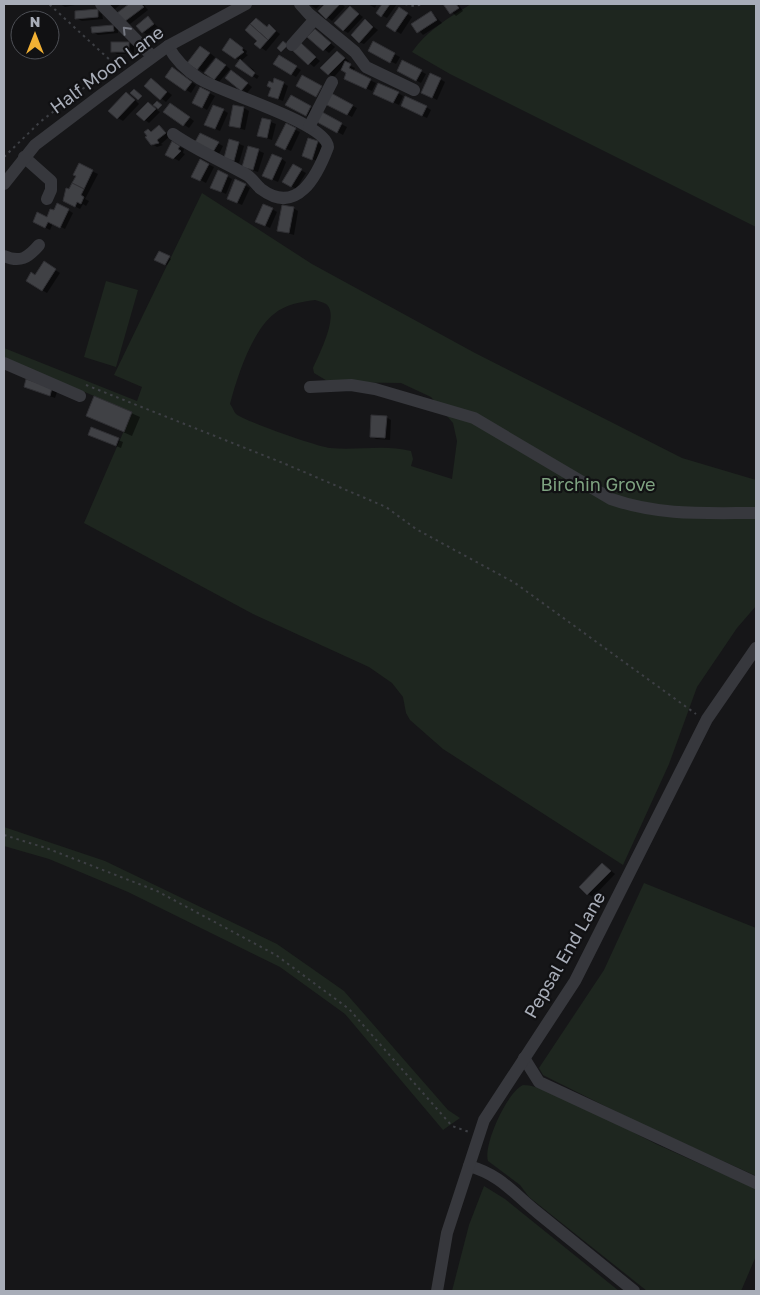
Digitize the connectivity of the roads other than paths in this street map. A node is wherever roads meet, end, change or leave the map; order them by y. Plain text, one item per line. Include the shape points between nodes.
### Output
1 (101, 4) edge
2 (246, 4) edge
3 (300, 4) edge
4 (315, 19) junction
5 (292, 45) dead end
6 (168, 46) junction
7 (152, 56) junction
8 (332, 82) dead end
9 (414, 90) dead end
10 (309, 127) junction
11 (173, 134) dead end
12 (24, 157) junction
13 (4, 184) edge
14 (47, 199) dead end
15 (39, 245) dead end
16 (4, 256) edge
17 (4, 363) edge
18 (310, 386) dead end
19 (80, 396) dead end
20 (756, 513) edge
21 (756, 648) edge
22 (524, 1058) junction
23 (469, 1166) junction
24 (756, 1183) edge
25 (437, 1291) edge
26 (634, 1291) edge

7 -> 1 street
2 - 6 street, Half Moon Lane
3 - 4 street
4 - 5 street
4 - 9 street via 355,52 366,67
6 - 7 street, Half Moon Lane
6 - 10 street via 173,55 199,78
7 - 12 street, Half Moon Lane via 35,145
8 - 10 street
10 - 11 street via 325,138 328,147 308,186 294,197 280,196 261,188 248,176
12 - 13 street, Half Moon Lane
12 - 14 street via 51,181
15 - 16 street via 21,260
17 - 19 street
18 - 20 street via 351,385 474,418 611,498 636,507 662,512
21 - 22 street, Pepsal End Lane via 707,719 575,981
22 - 23 street, Pepsal End Lane via 484,1120
22 - 24 street via 539,1082
23 - 25 street, Pepsal End Lane via 447,1233
23 - 26 street via 504,1182 532,1209

